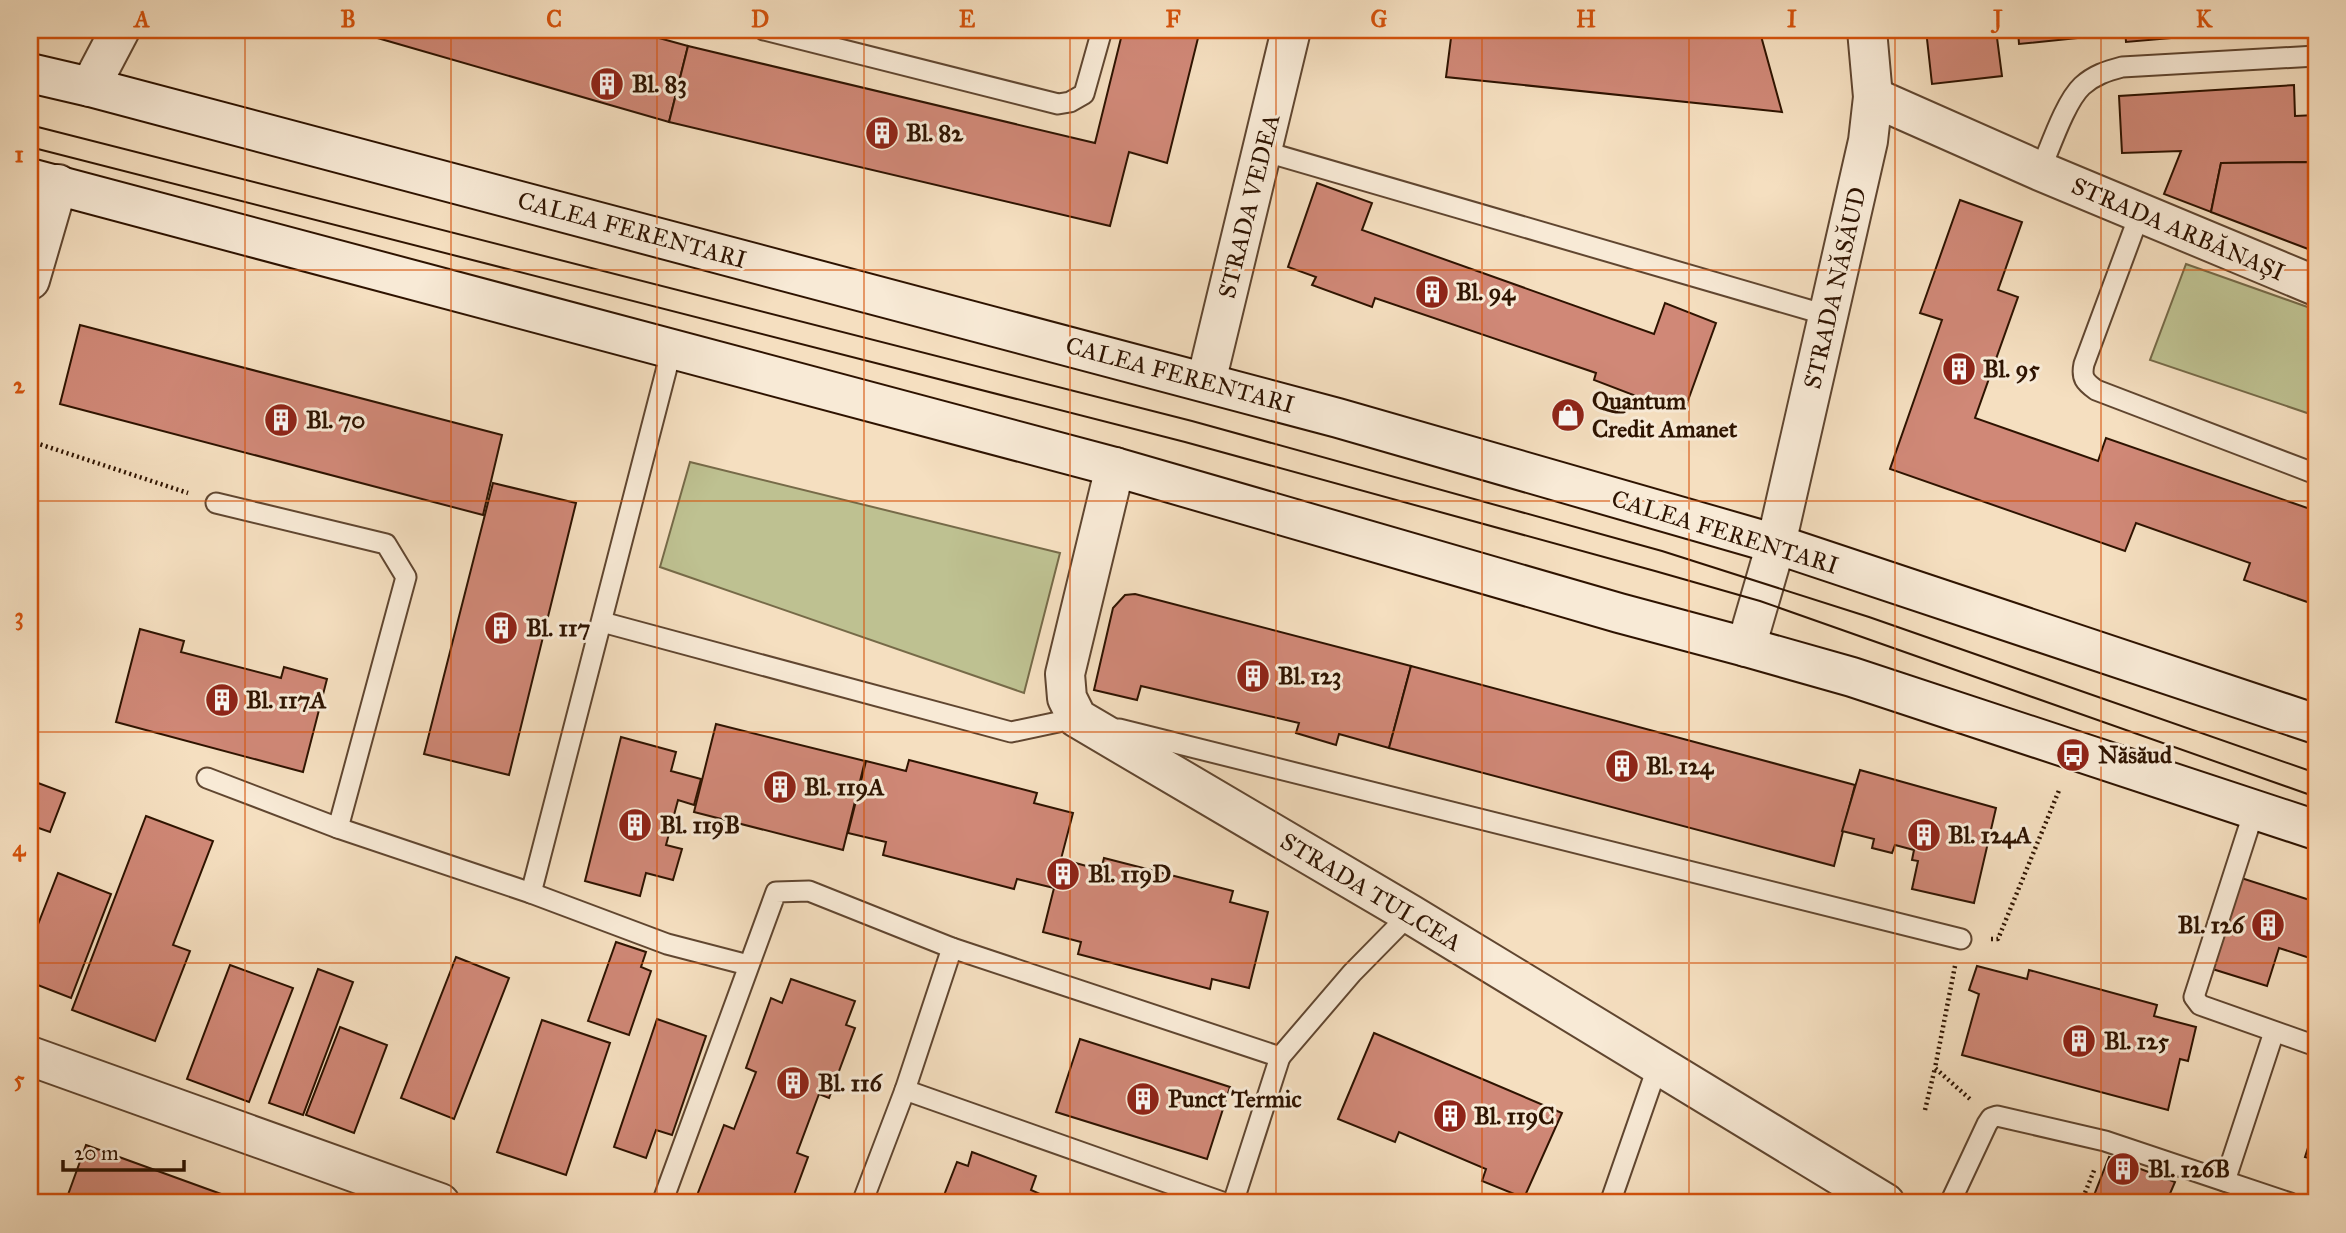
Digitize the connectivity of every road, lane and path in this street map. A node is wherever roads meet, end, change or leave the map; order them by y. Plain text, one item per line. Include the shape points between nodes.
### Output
1 (120, 30) edge
2 (764, 30) edge
3 (1102, 30) edge
4 (1291, 30) edge
5 (1867, 30) edge
6 (2316, 56) edge
7 (30, 73) edge
8 (90, 87) junction
9 (1873, 97) junction
10 (1263, 151) junction
11 (2040, 171) junction
12 (44, 181) edge
13 (2140, 213) junction
14 (30, 280) edge
15 (2316, 286) edge
16 (1830, 316) junction
17 (672, 348) junction
18 (1206, 382) junction
19 (30, 441) edge
20 (1115, 467) junction
21 (2316, 474) edge
22 (216, 503) joint
23 (1776, 544) junction
24 (603, 622) junction
25 (1746, 647) junction
26 (1077, 719) junction
27 (2316, 724) edge
28 (2075, 752) junction
29 (207, 778) dead end
30 (2255, 808) junction
31 (338, 828) junction
32 (2316, 830) edge
33 (531, 893) junction
34 (1410, 914) junction
35 (1961, 939) junction
36 (951, 948) junction
37 (748, 965) junction
38 (2274, 1032) junction
39 (2316, 1046) edge
40 (1280, 1057) junction
41 (31, 1060) edge
42 (1658, 1065) junction
43 (1935, 1068) junction
44 (905, 1090) junction
45 (1925, 1110) dead end
46 (1991, 1118) junction
47 (2225, 1181) junction
48 (440, 1203) edge
49 (662, 1203) edge
50 (862, 1203) edge
51 (1225, 1203) edge
52 (1233, 1203) edge
53 (1610, 1203) edge
54 (1885, 1203) edge
55 (1950, 1203) edge
56 (2290, 1203) edge

1 - 8 main road
2 - 3 lane via 1058,104 1084,94
4 - 10 main road, STRADA VEDEA
5 - 9 main road, STRADA NĂSĂUD
6 - 11 lane via 2106,71 2073,97
7 - 8 main road, CALEA FERENTARI
8 - 18 main road, CALEA FERENTARI
9 - 11 main road, STRADA ARBĂNAȘI
9 - 16 main road, STRADA NĂSĂUD via 1868,141
10 - 16 lane
10 - 18 main road, STRADA VEDEA
11 - 13 main road, STRADA ARBĂNAȘI
12 - 14 main road
12 - 17 main road
13 - 15 main road, STRADA ARBĂNAȘI
13 - 21 lane via 2084,365 2086,383
16 - 23 main road, STRADA NĂSĂUD
17 - 20 main road
17 - 24 lane
18 - 23 main road, CALEA FERENTARI
19 - 22 path
20 - 25 main road
20 - 26 main road via 1065,674 1067,698
22 - 31 lane via 386,544 406,577
23 - 25 main road, STRADA NĂSĂUD
23 - 27 main road, CALEA FERENTARI
24 - 26 lane via 1011,732
24 - 33 lane
25 - 28 main road via 1852,677
26 - 34 main road, STRADA TULCEA
26 - 35 lane
28 - 30 main road
28 - 35 path via 1998,939
29 - 31 lane
30 - 32 main road
30 - 38 lane via 2194,997 2200,1005
31 - 33 lane
33 - 37 lane via 667,944
34 - 40 lane
34 - 42 main road, STRADA TULCEA
35 - 43 path
36 - 37 lane via 809,891 776,892
36 - 40 lane
36 - 44 lane
37 - 49 lane
38 - 39 lane
38 - 47 lane
40 - 52 lane
41 - 48 main road
42 - 53 lane
42 - 54 main road, STRADA TULCEA
43 - 45 path
43 - 46 path
44 - 50 lane
44 - 51 lane
46 - 47 lane via 2105,1141
46 - 55 lane
47 - 56 lane

